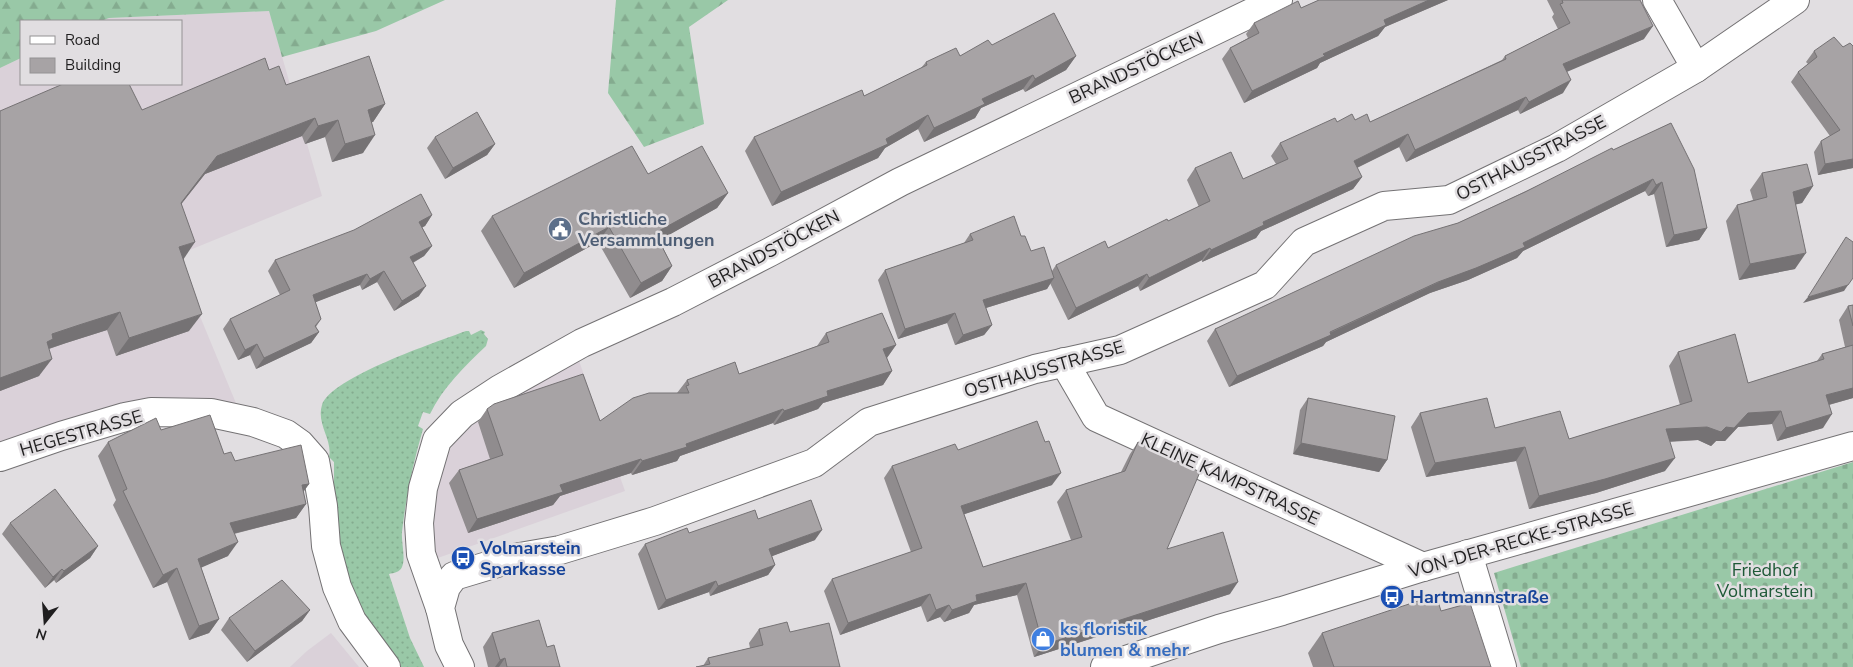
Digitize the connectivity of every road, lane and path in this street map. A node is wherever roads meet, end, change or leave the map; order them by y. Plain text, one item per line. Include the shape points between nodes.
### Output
1 (1278, 0) edge
2 (1657, 0) edge
3 (1795, 0) edge
4 (1696, 68) junction
5 (1064, 362) junction
6 (1853, 446) edge
7 (0, 457) edge
8 (1468, 554) junction
9 (1423, 567) junction
10 (440, 608) junction
11 (386, 667) edge
12 (460, 667) edge
13 (1105, 667) edge
14 (1502, 667) edge

1 - 10 street, BRANDSTÖCKEN via 909,177 674,302 582,343 500,388 462,414 437,440 423,488 419,523 421,554
2 - 4 street
3 - 4 street, OSTHAUSSTRASSE
4 - 5 street, OSTHAUSSTRASSE via 1557,148 1449,200 1384,206 1304,242 1265,285 1120,350
5 - 9 street, KLEINE KAMPSTRASSE via 1096,417
5 - 10 street, OSTHAUSSTRASSE via 869,422 814,463 655,521 560,550 514,558 454,576 446,587
6 - 8 street, VON-DER-RECKE-STRASSE
7 - 11 street, HEGESTRASSE via 61,436 150,412 211,413 286,434 315,461 326,546 336,586 352,621
8 - 9 street, VON-DER-RECKE-STRASSE
8 - 14 street
9 - 13 street, VON-DER-RECKE-STRASSE
10 - 12 street via 449,645

